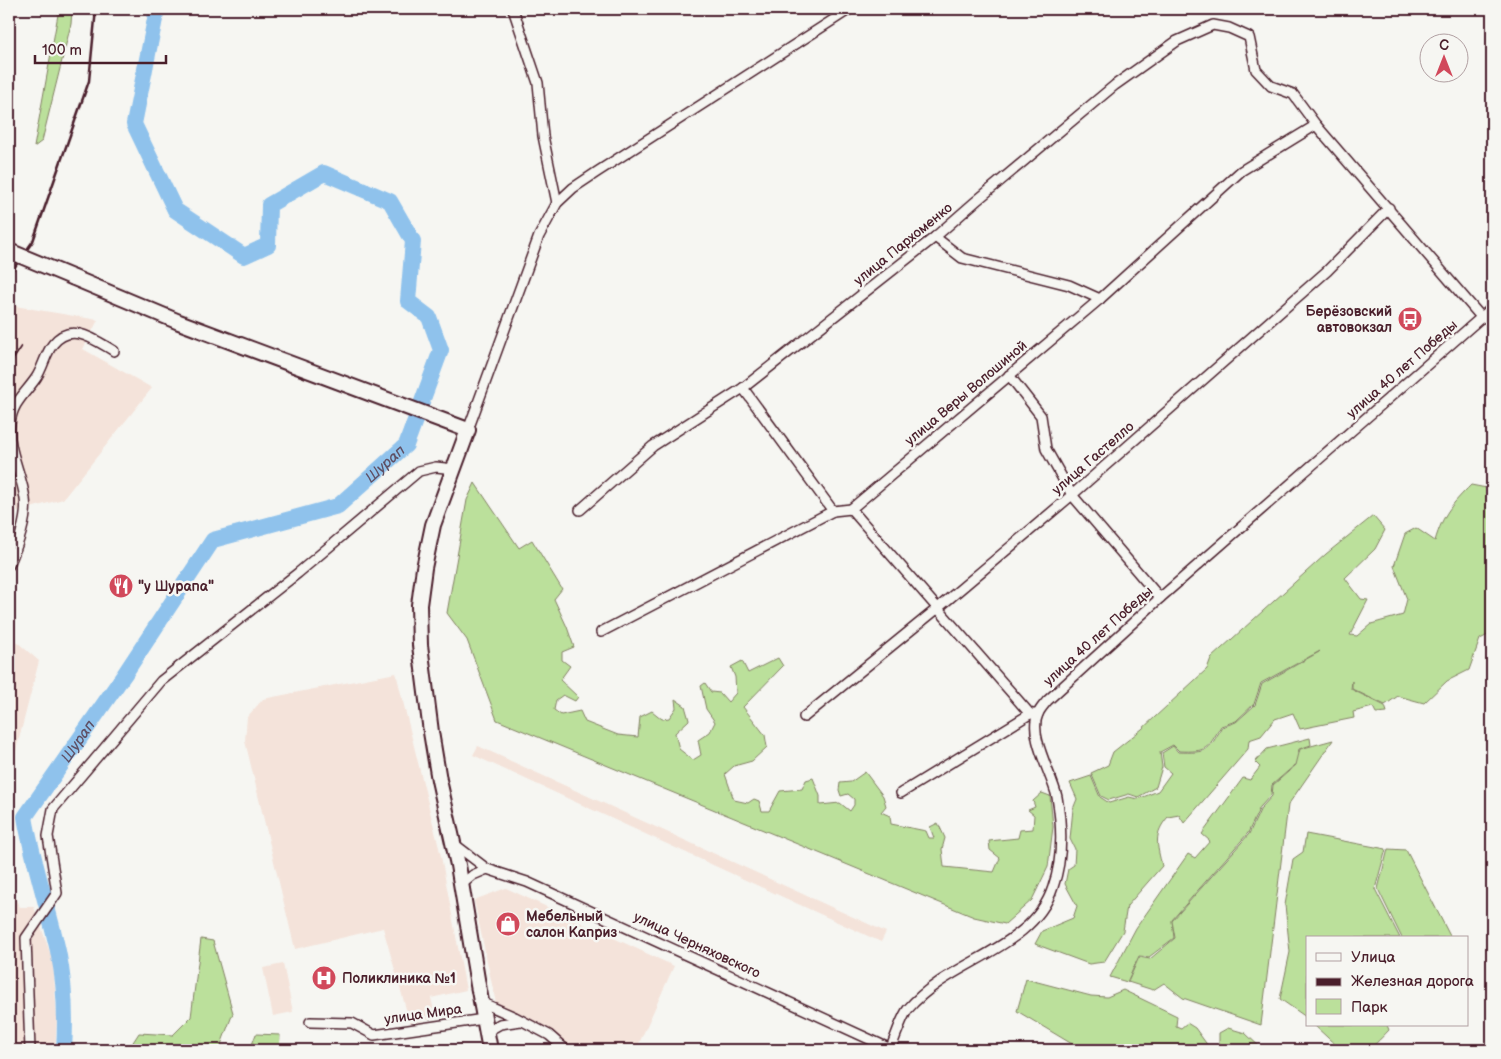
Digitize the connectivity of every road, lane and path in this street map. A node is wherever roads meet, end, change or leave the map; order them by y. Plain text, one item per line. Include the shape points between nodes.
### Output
1 (513, 9) edge
2 (850, 9) edge
3 (1316, 124) junction
4 (557, 203) junction
5 (1389, 208) junction
6 (935, 238) junction
7 (9, 250) edge
8 (1100, 299) junction
9 (1492, 308) edge
10 (1482, 318) junction
11 (114, 351) dead end
12 (1008, 376) junction
13 (743, 388) junction
14 (468, 430) junction
15 (454, 469) junction
16 (1072, 495) junction
17 (851, 509) junction
18 (580, 510) dead end
19 (833, 511) junction
20 (9, 565) edge
21 (1160, 598) junction
22 (938, 608) junction
23 (601, 632) dead end
24 (1034, 714) junction
25 (804, 717) dead end
26 (902, 793) dead end
27 (453, 843) junction
28 (487, 868) junction
29 (461, 885) junction
30 (481, 1002) junction
31 (522, 1021) junction
32 (310, 1022) dead end
33 (485, 1026) junction
34 (30, 1050) edge
35 (490, 1050) edge
36 (566, 1050) edge
37 (891, 1050) edge

1 - 4 street via 538,83 543,136
2 - 4 street via 597,172
3 - 5 street
3 - 6 street, улица Пархоменко via 1293,94 1271,86 1256,70 1249,37 1213,25 1177,41 1115,85
3 - 8 street, улица Веры Волошиной via 1241,171
4 - 14 street via 539,236
5 - 10 street
5 - 16 street, улица Гастелло via 1326,271
6 - 8 street via 962,258 1069,285
6 - 13 street, улица Пархоменко
7 - 14 main road, bridge via 179,322
8 - 12 street, улица Веры Волошиной
9 - 10 street, улица 40 лет Победы
10 - 21 street, улица 40 лет Победы
11 - 20 street via 84,334 71,332 64,335 53,344 37,378 19,397 10,423 10,438 26,500 17,547
12 - 16 street via 1041,416 1046,449
12 - 17 street, улица Веры Волошиной
13 - 18 street, улица Пархоменко via 653,446
13 - 19 street
14 - 15 main road
15 - 27 main road via 433,524 419,605 429,722
15 - 34 street via 419,471 298,573 161,681 53,809 48,836 56,893 26,938
16 - 21 street
16 - 22 street, улица Гастелло
17 - 19 street
17 - 22 street
19 - 23 street
21 - 24 street, улица 40 лет Победы
22 - 24 street
22 - 25 street, улица Гастелло
24 - 26 street, улица 40 лет Победы
24 - 37 street via 1038,741 1057,796 1061,831 1060,858 1053,888 1040,914 1023,932 932,985 907,1010
27 - 28 street, улица Черняховского
27 - 29 main road
28 - 29 street
28 - 37 street, улица Черняховского via 528,882
29 - 30 main road
30 - 31 street, улица Мира
30 - 33 main road
31 - 33 street, улица Мира
31 - 36 street, улица Мира via 549,1035
32 - 33 street, улица Мира via 352,1023 374,1035
33 - 35 main road

